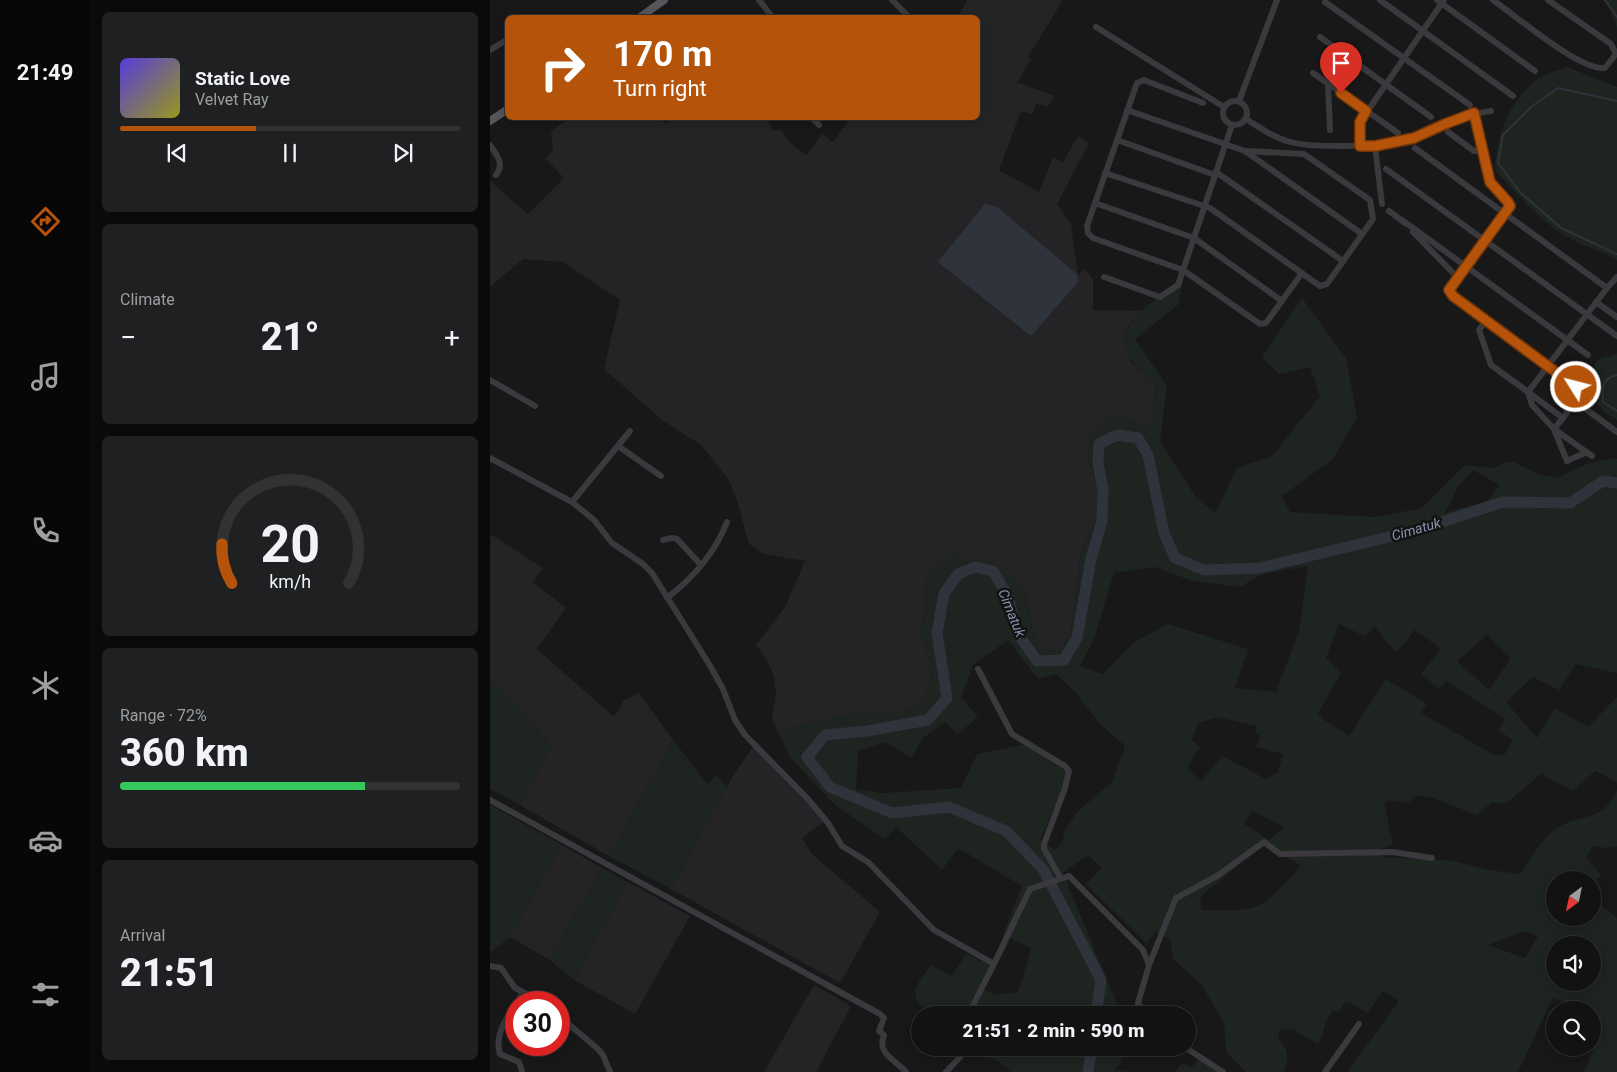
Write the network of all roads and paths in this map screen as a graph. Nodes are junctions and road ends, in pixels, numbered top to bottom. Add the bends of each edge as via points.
1 (664, 0) edge
2 (758, 0) edge
3 (892, 0) edge
4 (1277, 0) edge
5 (1380, 0) edge
6 (1493, 0) edge
7 (1548, 0) edge
8 (1441, 1) edge
9 (1325, 2) dead end
10 (643, 15) edge
11 (770, 15) edge
12 (907, 15) edge
13 (1096, 27) dead end
14 (1423, 31) junction
15 (1320, 37) dead end
16 (505, 41) edge
17 (490, 50) edge
18 (1404, 58) junction
19 (1535, 71) dead end
20 (1313, 74) dead end
21 (1328, 84) junction
22 (1385, 84) junction
23 (1513, 96) dead end
24 (1239, 101) junction
25 (1203, 103) dead end
26 (1470, 105) dead end
27 (1224, 107) junction
28 (1128, 110) junction
29 (505, 111) edge
30 (1366, 111) junction
31 (1491, 111) dead end
32 (1474, 113) junction
33 (1431, 117) dead end
34 (1246, 119) junction
35 (490, 120) edge
36 (814, 120) edge
37 (819, 125) dead end
38 (1232, 125) junction
39 (1330, 130) dead end
40 (1448, 132) dead end
41 (1398, 133) dead end
42 (1117, 140) junction
43 (1225, 144) junction
44 (490, 145) edge
45 (1360, 146) junction
46 (1375, 146) junction
47 (1415, 148) dead end
48 (1482, 149) junction
49 (1245, 151) junction
50 (1386, 169) dead end
51 (1106, 173) junction
52 (496, 174) dead end
53 (1215, 174) junction
54 (1095, 203) junction
55 (1382, 204) dead end
56 (1204, 206) junction
57 (1390, 211) dead end
58 (1506, 214) junction
59 (1402, 220) junction
60 (1362, 234) junction
61 (1194, 238) junction
62 (1485, 241) junction
63 (1343, 261) junction
64 (1466, 266) junction
65 (1183, 270) junction
66 (1302, 273) junction
67 (1104, 277) dead end
68 (1617, 277) edge
69 (1458, 278) junction
70 (1607, 288) junction
71 (1282, 301) junction
72 (1596, 302) junction
73 (1587, 314) junction
74 (1617, 317) edge
75 (1486, 320) junction
76 (1617, 336) edge
77 (1567, 340) junction
78 (1588, 355) dead end
79 (1548, 366) junction
80 (490, 380) edge
81 (1576, 387) dead end
82 (1528, 392) junction
83 (535, 406) dead end
84 (1563, 418) junction
85 (1554, 429) junction
86 (630, 431) dead end
87 (1617, 432) edge
88 (618, 446) junction
89 (490, 458) edge
90 (661, 476) dead end
91 (572, 502) junction
92 (727, 522) dead end
93 (663, 540) dead end
94 (701, 564) junction
95 (667, 598) junction
96 (978, 670) dead end
97 (490, 800) edge
98 (1432, 858) dead end
99 (1058, 878) junction
100 (994, 964) junction
101 (1149, 965) junction
102 (490, 966) edge
103 (520, 991) edge
104 (973, 1006) edge
105 (1140, 1006) edge
106 (505, 1022) edge
107 (1359, 1024) dead end
108 (570, 1025) edge
109 (1196, 1054) edge
110 (961, 1056) edge
111 (522, 1072) edge
112 (610, 1072) edge
113 (906, 1072) edge
114 (946, 1072) edge
115 (1223, 1072) edge
116 (1325, 1072) edge

1 - 10 main road
2 - 11 street
3 - 12 street
4 - 24 street
5 - 14 street
6 - 7 street via 1581,63 1605,68 1616,54 1611,44
8 - 14 street
8 - 19 street
9 - 18 street
13 - 27 street
14 - 18 street
14 - 23 street
15 - 22 street
16 - 17 street
18 - 22 street
18 - 26 street
20 - 21 street
21 - 30 street
21 - 39 street
22 - 30 street
22 - 33 street
24 - 27 street via 1231,101
24 - 34 street via 1246,106
25 - 28 street via 1144,80 1137,83
27 - 38 street via 1225,120
28 - 42 street
28 - 43 street
29 - 35 main road
30 - 41 street
30 - 45 street via 1360,122
31 - 32 street
32 - 46 street via 1414,138
32 - 48 street
34 - 38 street via 1240,125
34 - 45 street via 1288,142
36 - 37 street
38 - 43 street
40 - 48 street via 1474,151
42 - 51 street
42 - 53 street
43 - 49 street
43 - 53 street
44 - 52 street via 502,163
45 - 46 street
46 - 55 street
47 - 58 street
48 - 58 street via 1490,182 1510,206
49 - 60 street
49 - 60 street via 1308,156 1370,200 1373,219
50 - 62 street
51 - 54 street
51 - 56 street
53 - 56 street
53 - 63 street
54 - 61 street
54 - 65 street via 1087,226 1093,238
56 - 61 street
56 - 66 street
57 - 59 street
58 - 62 street
58 - 70 street
59 - 64 street
59 - 69 street
60 - 63 street
61 - 65 street
61 - 71 street
62 - 64 street
62 - 73 street
63 - 66 street via 1323,286
64 - 69 street
64 - 77 street
65 - 67 street via 1178,285 1160,297
65 - 71 street via 1260,324 1266,323
66 - 71 street
68 - 70 street
69 - 75 street via 1449,290
70 - 72 street
72 - 73 street
72 - 74 street
73 - 76 street
73 - 77 street
75 - 79 street
75 - 82 street via 1479,330 1491,365
77 - 78 street
77 - 79 street
79 - 81 street
79 - 82 street
80 - 83 street
82 - 84 street
82 - 85 street via 1532,405
84 - 85 street
84 - 87 street via 1573,404 1579,404
85 - 85 street via 1567,461 1589,454
86 - 88 street
88 - 90 street
88 - 91 street
89 - 91 street
91 - 95 street via 594,520 612,543 652,573
92 - 94 street via 717,543
93 - 94 street via 677,539
94 - 95 street
95 - 100 street via 709,664 740,728 808,799 828,823 838,842 868,862 934,930
96 - 99 street via 1009,730 1069,771 1044,844
97 - 113 street via 880,1014 884,1018 879,1031 884,1035 884,1051
98 - 101 street via 1392,852 1280,854 1264,842 1217,876 1176,898
99 - 100 street via 1030,889
99 - 101 street via 1071,878 1143,950
100 - 104 street
101 - 105 street via 1138,1003
102 - 103 street via 501,968
106 - 111 street via 497,1045 500,1054 519,1062
107 - 116 street
108 - 112 street via 598,1049
109 - 115 street
110 - 114 street

